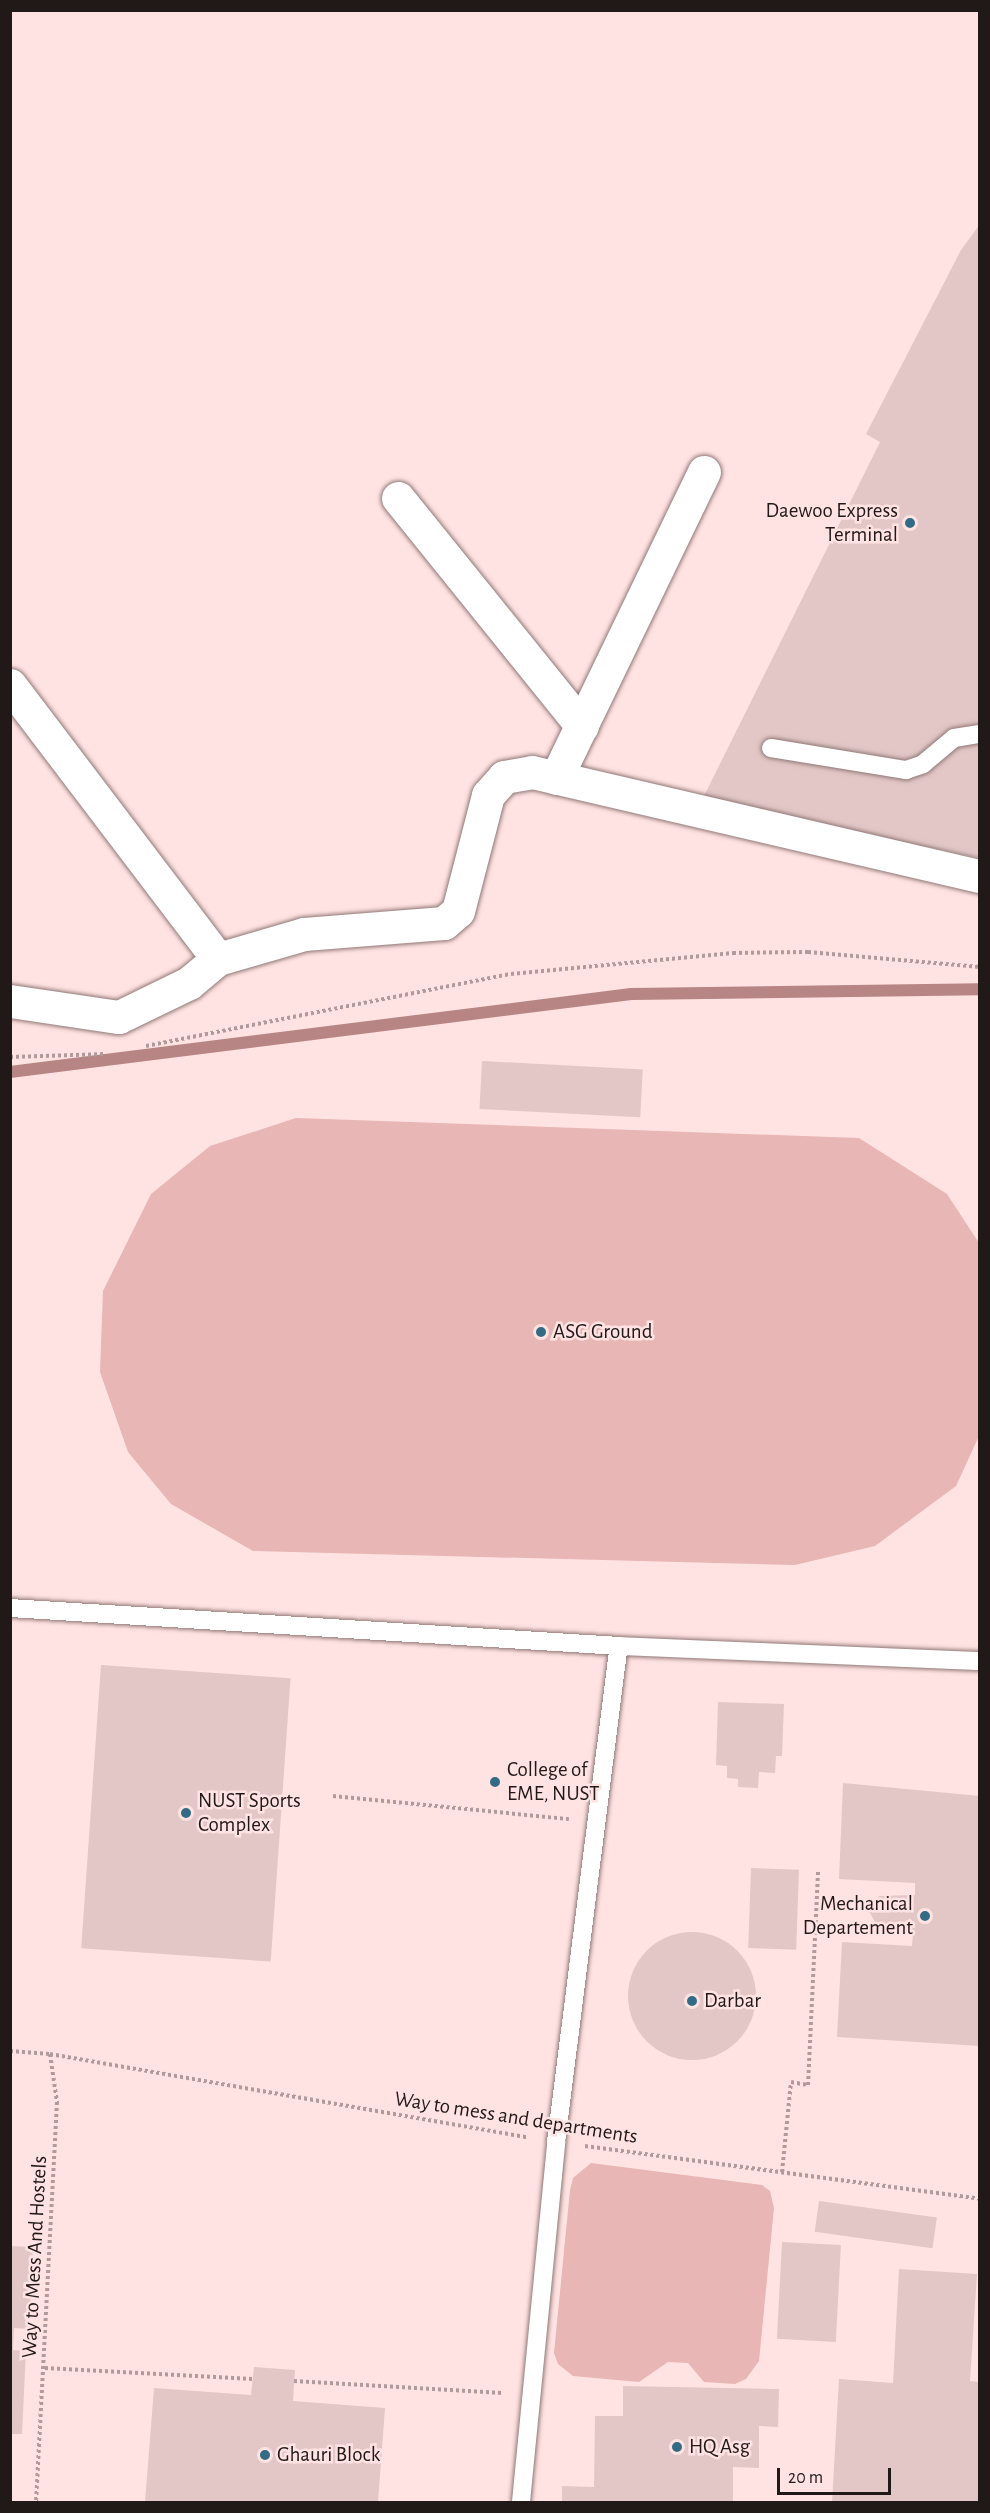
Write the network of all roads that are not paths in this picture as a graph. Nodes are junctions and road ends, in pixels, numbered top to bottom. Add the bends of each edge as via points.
1 (704, 472) dead end
2 (398, 498) dead end
3 (10, 685) edge
4 (582, 726) junction
5 (980, 734) edge
6 (771, 748) dead end
7 (556, 778) junction
8 (980, 876) edge
9 (218, 960) junction
10 (10, 1001) edge
11 (10, 1608) edge
12 (619, 1646) junction
13 (980, 1661) edge
14 (521, 2502) edge

1 - 4 street
2 - 4 street
3 - 9 street
4 - 7 street
5 - 6 lane via 954,738 923,764 906,770
7 - 8 street
7 - 9 street via 532,772 504,777 488,795 458,911 444,923 304,934
9 - 10 street via 189,983 119,1017
11 - 12 lane
12 - 13 lane
12 - 14 lane via 556,2142

